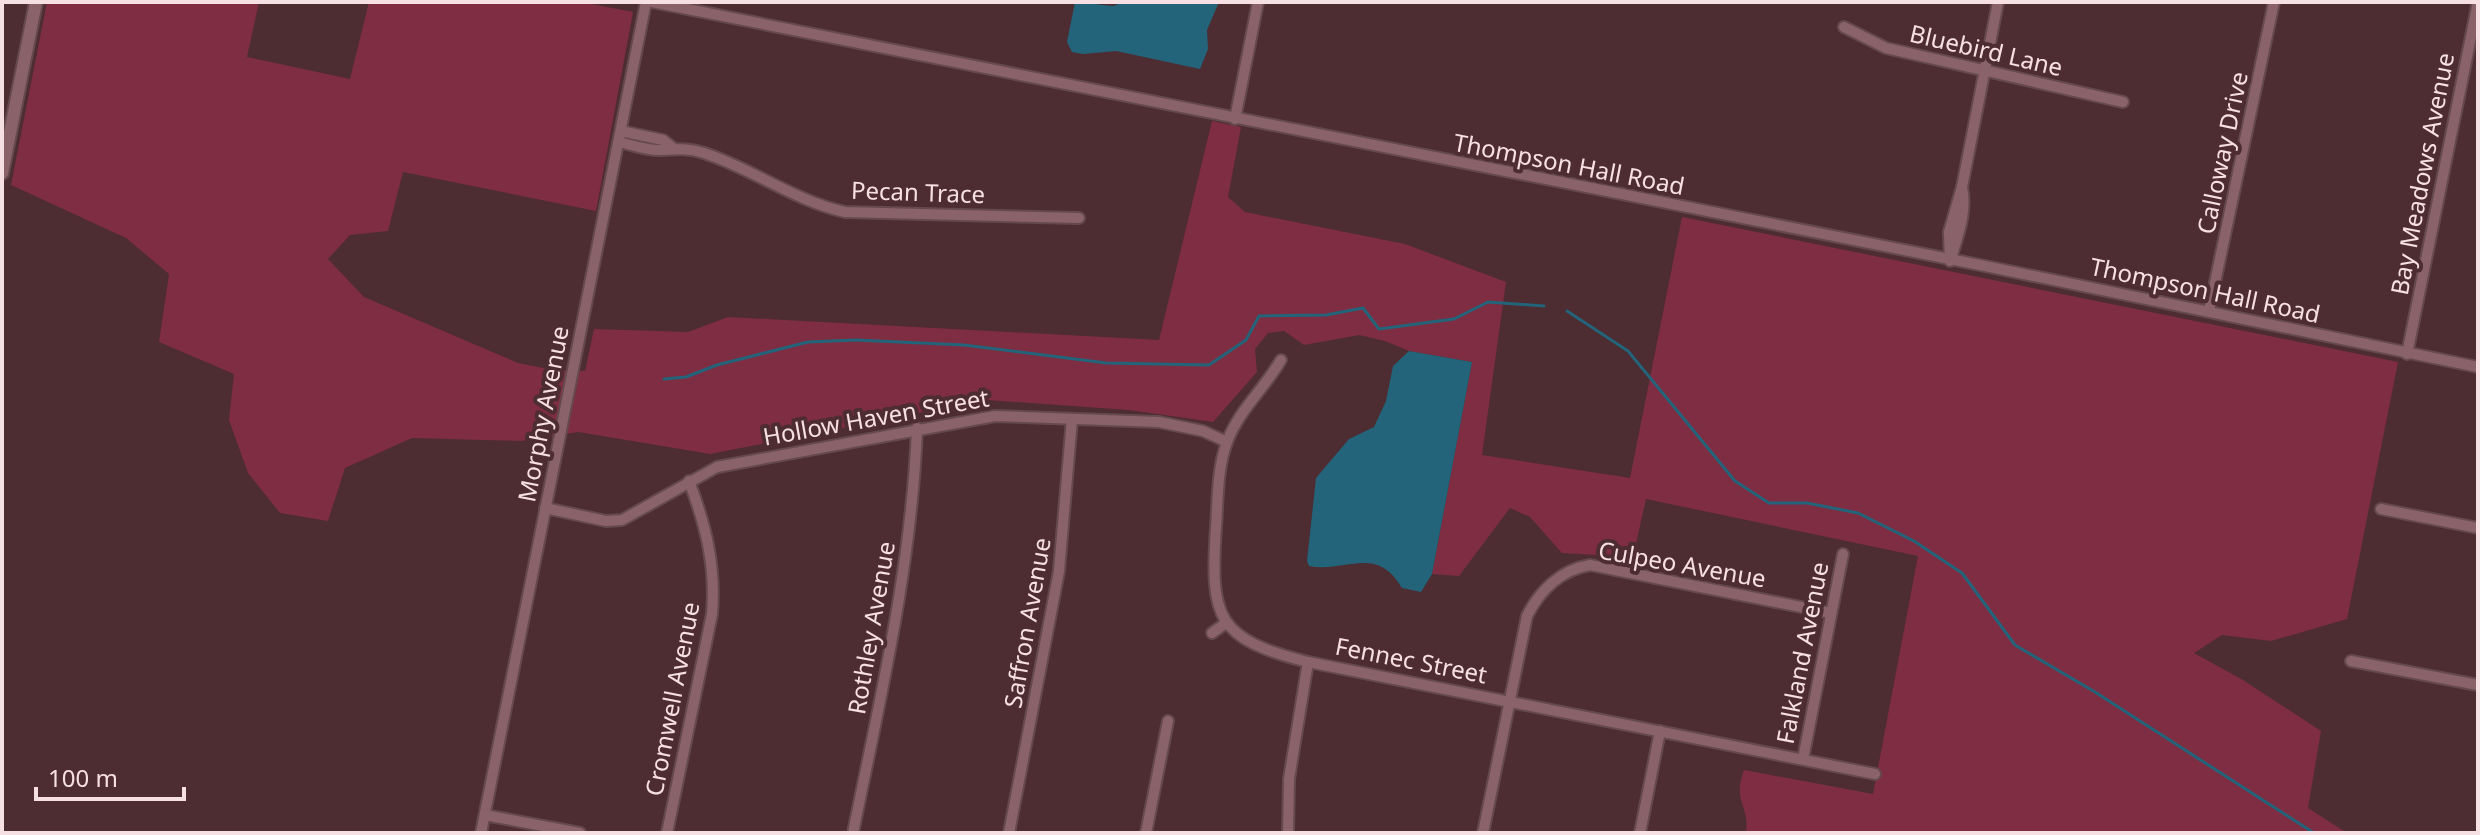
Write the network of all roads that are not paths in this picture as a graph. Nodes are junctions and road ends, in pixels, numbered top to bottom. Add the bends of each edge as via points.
1 (36, 2) edge
2 (649, 2) edge
3 (1258, 2) edge
4 (1998, 2) edge
5 (2274, 2) edge
6 (2478, 2) edge
7 (1844, 27) dead end
8 (1983, 72) junction
9 (2123, 102) dead end
10 (1235, 119) junction
11 (620, 137) junction
12 (2, 173) edge
13 (1079, 218) dead end
14 (1950, 261) junction
15 (2209, 311) junction
16 (2407, 354) junction
17 (1281, 360) dead end
18 (2478, 367) edge
19 (1072, 419) junction
20 (917, 428) junction
21 (1227, 442) junction
22 (689, 481) junction
23 (545, 508) junction
24 (2381, 509) dead end
25 (2478, 528) edge
26 (1843, 554) dead end
27 (1831, 613) junction
28 (1226, 623) junction
29 (1212, 633) dead end
30 (2351, 661) dead end
31 (1308, 662) junction
32 (2478, 685) edge
33 (1510, 700) junction
34 (1168, 721) dead end
35 (1660, 731) junction
36 (1803, 759) junction
37 (1875, 774) dead end
38 (485, 815) junction
39 (481, 833) edge
40 (580, 833) edge
41 (667, 833) edge
42 (853, 833) edge
43 (1009, 833) edge
44 (1146, 833) edge
45 (1288, 833) edge
46 (1483, 833) edge
47 (1640, 833) edge

1 - 12 street
2 - 10 street, Thompson Hall Road
2 - 11 street, Morphy Avenue
3 - 10 street
4 - 8 street
5 - 15 street, Calloway Drive
6 - 16 street, Bay Meadows Avenue
7 - 8 street, Bluebird Lane via 1886,48
8 - 9 street, Bluebird Lane
8 - 14 street via 1962,187 1960,233
10 - 14 street, Thompson Hall Road
11 - 13 street, Pecan Trace via 733,163 815,205 845,212
11 - 23 street, Morphy Avenue
14 - 15 street, Thompson Hall Road
15 - 16 street, Thompson Hall Road
16 - 18 street, Thompson Hall Road
17 - 21 street via 1243,409
19 - 20 street, Hollow Haven Street via 995,416
19 - 21 street, Hollow Haven Street via 1181,425
19 - 43 street, Saffron Avenue via 1059,571
20 - 22 street, Hollow Haven Street via 717,467
20 - 42 street, Rothley Avenue via 898,603
21 - 28 street via 1214,565 1214,589
22 - 23 street, Hollow Haven Street via 622,520
22 - 41 street, Cromwell Avenue via 708,536 715,581
23 - 38 street, Morphy Avenue
24 - 25 street
26 - 27 street, Falkland Avenue
27 - 33 street, Culpeo Avenue via 1590,565 1576,568 1553,582 1532,607
27 - 36 street, Falkland Avenue
28 - 29 street
28 - 31 street, Fennec Street via 1256,647
30 - 32 street
31 - 33 street, Fennec Street
31 - 45 street via 1289,779
33 - 35 street, Fennec Street
33 - 46 street, Culpeo Avenue
34 - 44 street
35 - 36 street, Fennec Street
35 - 47 street
36 - 37 street, Fennec Street
38 - 39 street, Morphy Avenue
38 - 40 street

